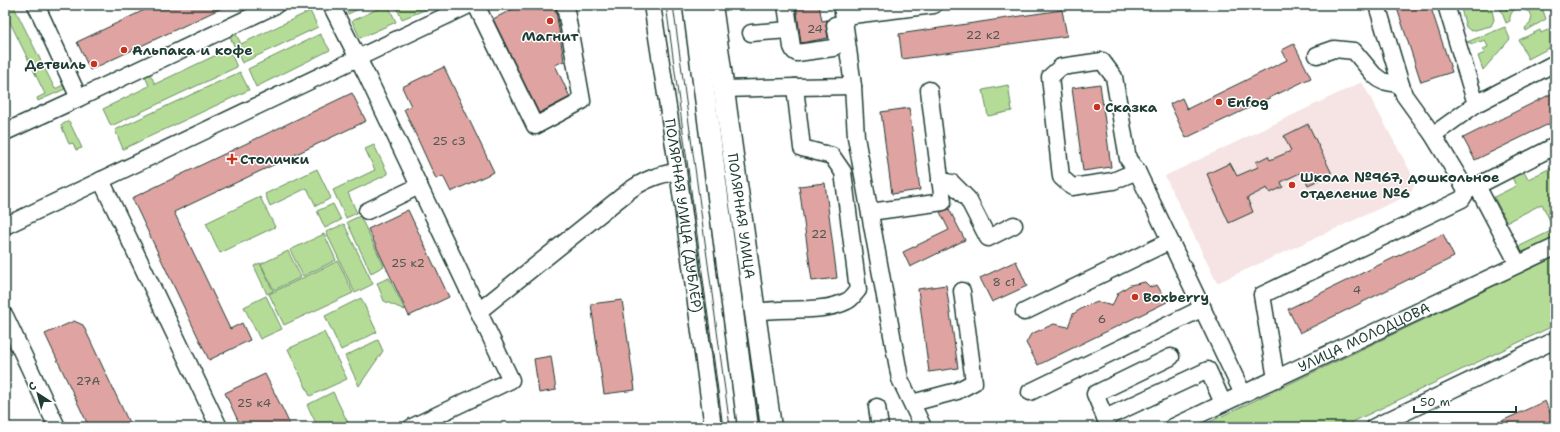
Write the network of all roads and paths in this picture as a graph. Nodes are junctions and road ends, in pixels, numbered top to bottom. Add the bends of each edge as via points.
1 (36, 5) edge
2 (276, 5) edge
3 (331, 5) edge
4 (469, 5) edge
5 (476, 5) edge
6 (564, 5) edge
7 (652, 5) edge
8 (693, 5) edge
9 (712, 5) edge
10 (786, 5) edge
11 (832, 5) edge
12 (934, 5) edge
13 (1377, 5) edge
14 (1446, 5) edge
15 (843, 11) edge
16 (789, 30) junction
17 (751, 34) dead end
18 (1317, 55) dead end
19 (358, 58) junction
20 (1555, 62) edge
21 (1401, 85) junction
22 (853, 86) junction
23 (795, 87) junction
24 (724, 89) junction
25 (929, 90) dead end
26 (79, 98) junction
27 (1476, 104) junction
28 (5, 132) edge
29 (1433, 135) junction
30 (1555, 146) edge
31 (678, 171) junction
32 (1138, 171) junction
33 (101, 180) junction
34 (940, 181) junction
35 (419, 186) junction
36 (1472, 189) junction
37 (367, 211) dead end
38 (870, 212) junction
39 (1014, 225) dead end
40 (5, 226) edge
41 (1170, 241) junction
42 (1555, 247) edge
43 (1518, 264) junction
44 (962, 291) dead end
45 (1203, 308) junction
46 (479, 311) junction
47 (754, 312) junction
48 (1024, 312) dead end
49 (5, 316) edge
50 (1555, 340) edge
51 (1171, 357) dead end
52 (1276, 379) junction
53 (1030, 392) dead end
54 (1243, 394) junction
55 (912, 403) junction
56 (1223, 403) junction
57 (877, 408) dead end
58 (1107, 423) edge
59 (57, 427) edge
60 (219, 427) edge
61 (412, 427) edge
62 (713, 427) edge
63 (748, 427) edge
64 (771, 427) edge
65 (880, 427) edge
66 (923, 427) edge
67 (1173, 427) edge
68 (1374, 427) edge

1 - 26 street
2 - 26 street
3 - 19 street
4 - 19 street
5 - 6 street via 535,126 582,101
7 - 31 street, ПОЛЯРНАЯ УЛИЦА (ДУБЛЁР)
8 - 63 main road, ПОЛЯРНАЯ УЛИЦА
9 - 24 main road, ПОЛЯРНАЯ УЛИЦА
10 - 16 street
11 - 16 street via 837,46 797,53 792,47
12 - 15 street
13 - 21 street
14 - 27 street
15 - 22 street
16 - 17 street
18 - 21 street via 1334,49 1354,50 1382,81
19 - 33 street
19 - 35 street
20 - 27 street
21 - 29 street via 1404,95
22 - 23 street
22 - 38 street via 856,137
23 - 24 street
23 - 47 street via 802,148 832,156 843,172 858,290 849,301 827,308
24 - 47 main road, ПОЛЯРНАЯ УЛИЦА
25 - 34 street
26 - 28 street
27 - 29 street
29 - 36 street
30 - 36 street
31 - 46 street via 645,180 630,190
31 - 62 street, ПОЛЯРНАЯ УЛИЦА (ДУБЛЁР)
32 - 32 street via 1128,158 1114,77 1102,61 1060,67 1050,77 1061,177 1072,187 1113,181
32 - 41 street
33 - 40 street
33 - 60 street
34 - 38 street via 943,202
34 - 39 street via 952,183 968,199 988,238
35 - 37 street
35 - 46 street
36 - 43 street
36 - 52 street via 1458,202 1262,295
38 - 55 street via 900,379
41 - 45 street
41 - 48 street
42 - 43 street, УЛИЦА МОЛОДЦОВА
43 - 52 street, УЛИЦА МОЛОДЦОВА
44 - 55 street via 974,382 958,391
45 - 53 street
45 - 54 street
46 - 61 street via 511,380
47 - 64 main road, ПОЛЯРНАЯ УЛИЦА
49 - 59 street
50 - 68 street
51 - 58 street via 1095,394
52 - 54 street, УЛИЦА МОЛОДЦОВА
54 - 56 street, УЛИЦА МОЛОДЦОВА
55 - 66 street
56 - 58 street via 1208,370
56 - 67 street, УЛИЦА МОЛОДЦОВА
57 - 65 street

